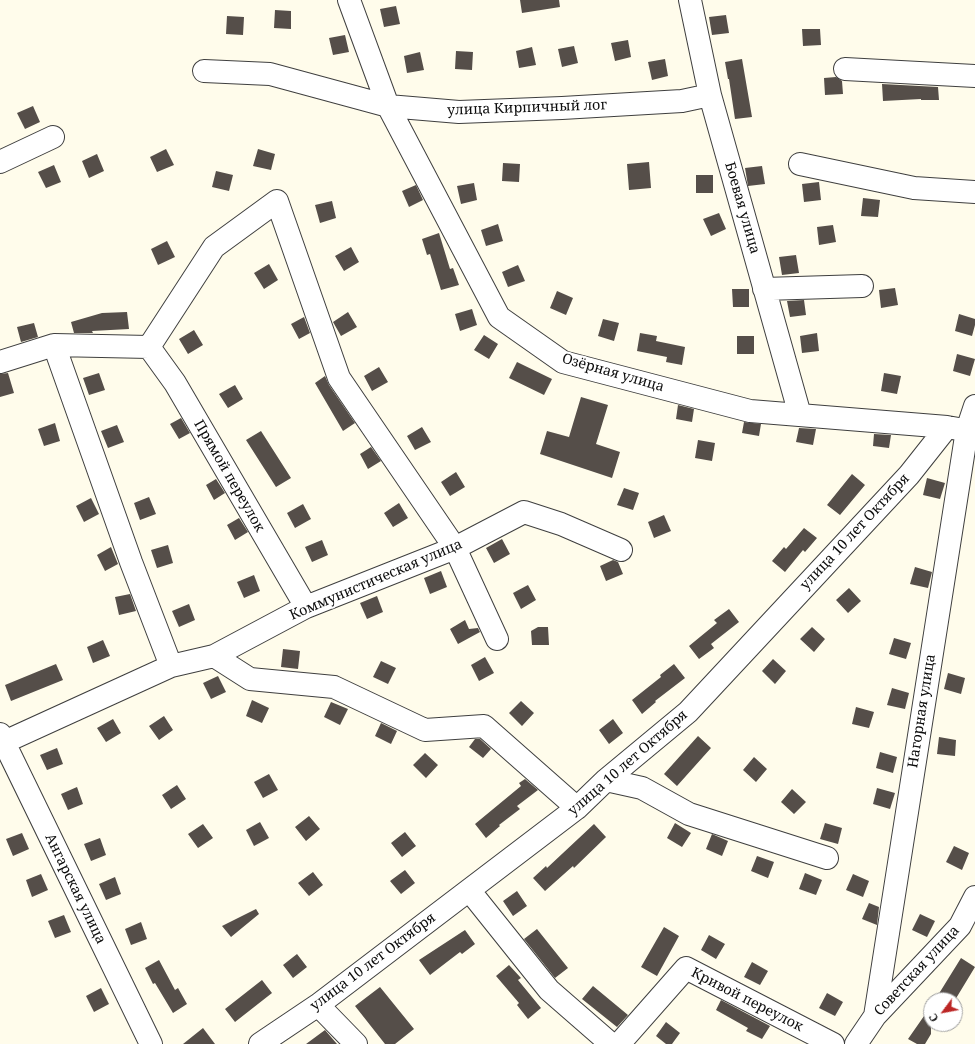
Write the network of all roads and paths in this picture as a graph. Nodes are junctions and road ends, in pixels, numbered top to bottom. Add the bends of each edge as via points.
1 (349, 0) edge
2 (690, 0) edge
3 (845, 69) dead end
4 (204, 71) dead end
5 (975, 76) edge
6 (710, 95) junction
7 (388, 106) junction
8 (53, 137) dead end
9 (0, 162) edge
10 (800, 164) dead end
11 (975, 192) edge
12 (862, 286) dead end
13 (764, 289) junction
14 (54, 345) junction
15 (149, 347) junction
16 (0, 362) edge
17 (975, 406) edge
18 (800, 415) junction
19 (963, 430) edge
20 (455, 548) junction
21 (621, 550) dead end
22 (306, 608) junction
23 (497, 639) dead end
24 (214, 656) junction
25 (171, 666) junction
26 (1, 740) edge
27 (606, 780) junction
28 (577, 808) junction
29 (827, 858) dead end
30 (469, 890) junction
31 (972, 910) edge
32 (318, 1005) junction
33 (874, 1016) junction
34 (151, 1044) edge
35 (260, 1044) edge
36 (356, 1044) edge
37 (611, 1044) edge
38 (619, 1044) edge
39 (833, 1044) edge
40 (856, 1044) edge

1 - 7 street, Озёрная улица
2 - 6 street, Боевая улица
3 - 5 street
4 - 7 street, улица Кирпичный лог via 270,74
6 - 7 street, улица Кирпичный лог via 682,101 554,109 459,112
6 - 13 street, Боевая улица
7 - 18 street, Озёрная улица via 499,317 563,362 750,411
8 - 9 street
10 - 11 street via 914,188
12 - 13 street
13 - 18 street, Боевая улица
14 - 15 street
14 - 16 street
14 - 25 street
15 - 20 street via 214,247 277,200 339,378
15 - 22 street, Прямой переулок via 175,384
17 - 19 street, Нагорная улица
18 - 19 street, Озёрная улица
19 - 27 street, улица 10 лет Октября via 909,475 688,712
19 - 33 street, Нагорная улица
20 - 21 street, Коммунистическая улица via 524,512 561,524
20 - 22 street, Коммунистическая улица
20 - 23 street
22 - 24 street, Коммунистическая улица
24 - 25 street, Коммунистическая улица
24 - 28 street via 250,680 334,687 425,730 484,726
25 - 26 street, Коммунистическая улица
26 - 34 street, Ангарская улица
27 - 28 street, улица 10 лет Октября
27 - 29 street via 642,788 689,814
28 - 30 street, улица 10 лет Октября
30 - 32 street, улица 10 лет Октября
30 - 37 street via 549,990
31 - 33 street, Советская улица via 960,926
32 - 35 street, улица 10 лет Октября
32 - 36 street
33 - 40 street, Советская улица
38 - 39 street, Кривой переулок via 686,968

